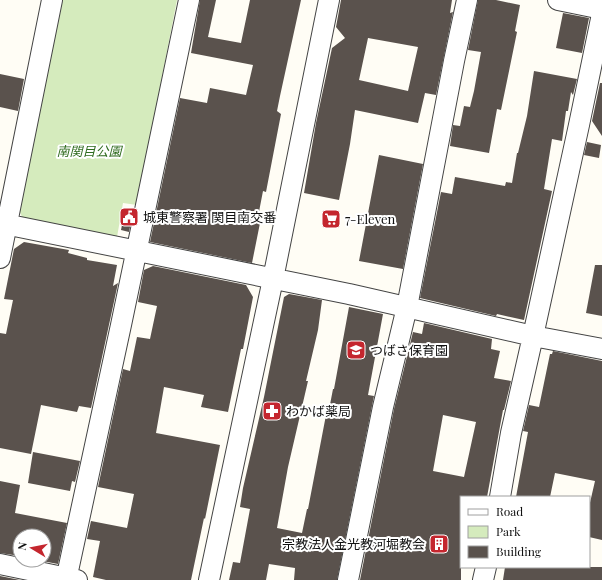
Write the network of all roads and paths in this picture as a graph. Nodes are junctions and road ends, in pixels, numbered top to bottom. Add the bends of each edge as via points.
1 (52, 0) edge
2 (189, 0) edge
3 (329, 0) edge
4 (467, 0) edge
5 (558, 0) edge
6 (602, 9) edge
7 (602, 14) edge
8 (4, 223) edge
9 (136, 251) junction
10 (0, 258) edge
11 (273, 279) junction
12 (407, 307) junction
13 (533, 336) junction
14 (602, 349) edge
15 (500, 496) edge
16 (0, 564) edge
17 (486, 568) edge
18 (70, 580) edge
19 (209, 580) edge
20 (348, 580) edge
21 (483, 580) edge

1 - 8 street
2 - 9 street
3 - 11 street
4 - 12 street
5 - 6 street
7 - 13 street
8 - 9 street
8 - 10 street
9 - 11 street
9 - 18 street
11 - 12 street
11 - 19 street
12 - 13 street
12 - 20 street via 383,407
13 - 14 street
13 - 15 street via 511,433
16 - 18 street
17 - 21 street

